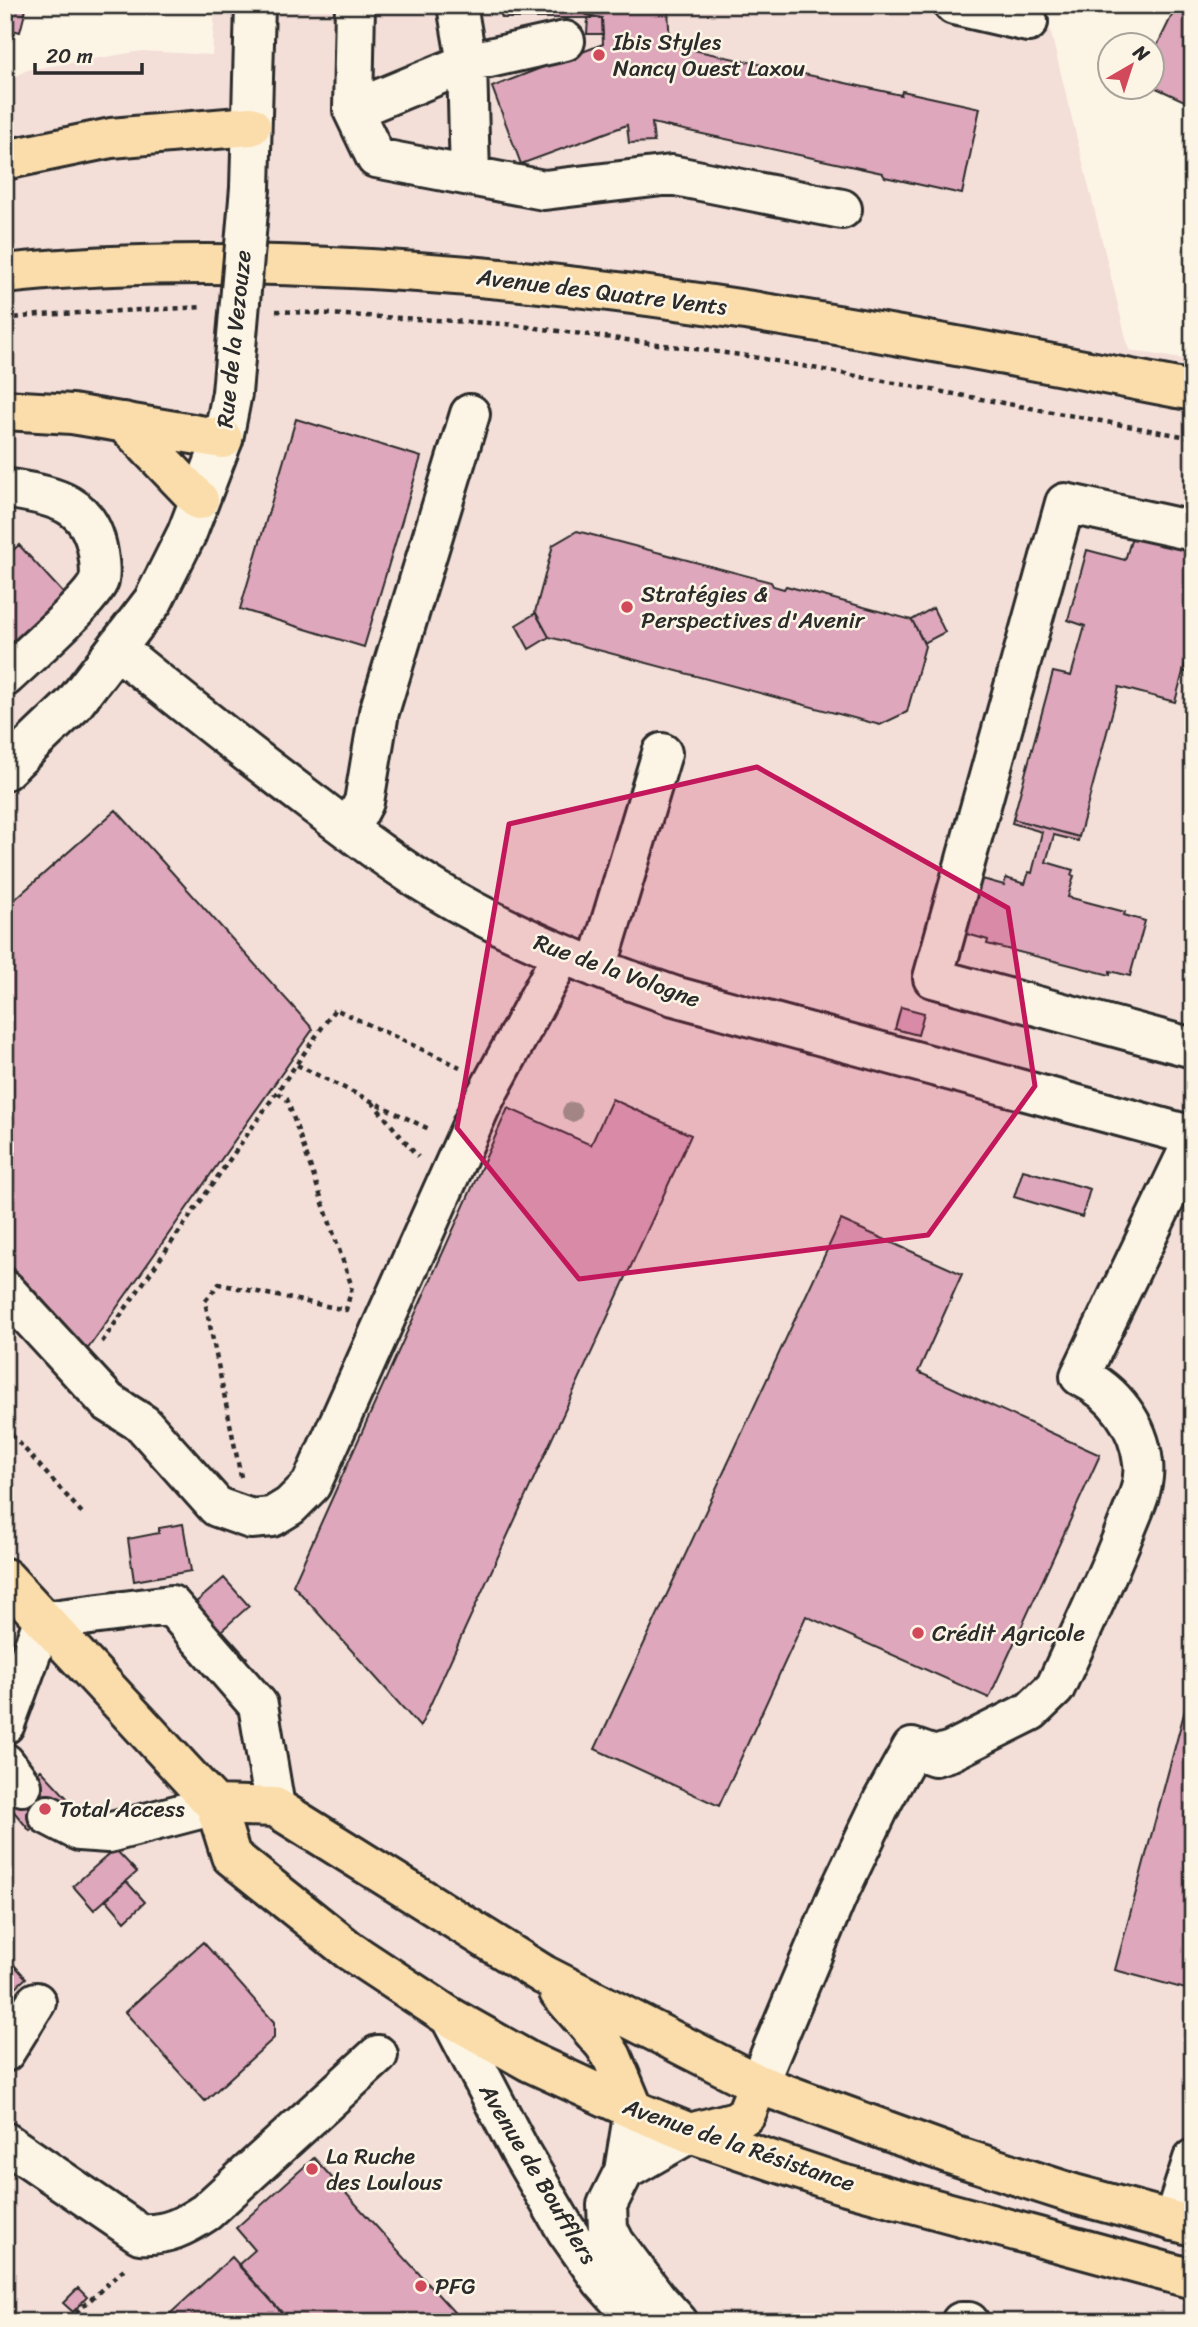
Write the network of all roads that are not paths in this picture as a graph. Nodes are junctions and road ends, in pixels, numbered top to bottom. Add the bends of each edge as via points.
1 (255, 5) edge
2 (355, 5) edge
3 (457, 5) edge
4 (954, 5) edge
5 (1028, 22) dead end
6 (565, 41) dead end
7 (467, 63) junction
8 (353, 110) junction
9 (251, 126) junction
10 (5, 160) edge
11 (470, 176) junction
12 (842, 209) dead end
13 (5, 274) edge
14 (1193, 391) edge
15 (5, 410) edge
16 (470, 414) dead end
17 (124, 422) junction
18 (223, 439) junction
19 (5, 488) edge
20 (199, 499) junction
21 (1193, 531) edge
22 (117, 649) junction
23 (5, 677) edge
24 (663, 753) dead end
25 (5, 771) edge
26 (349, 830) junction
27 (561, 953) junction
28 (597, 968) junction
29 (1193, 1048) edge
30 (1193, 1139) edge
31 (5, 1290) edge
32 (5, 1578) edge
33 (43, 1621) junction
34 (5, 1724) edge
35 (215, 1805) junction
36 (275, 1807) junction
37 (48, 1815) dead end
38 (544, 1975) junction
39 (36, 2002) dead end
40 (450, 2017) junction
41 (5, 2052) edge
42 (378, 2055) dead end
43 (758, 2084) junction
44 (634, 2110) junction
45 (690, 2133) junction
46 (5, 2142) edge
47 (1193, 2159) edge
48 (624, 2171) junction
49 (1183, 2223) edge
50 (1193, 2279) edge
51 (639, 2322) edge
52 (678, 2322) edge
53 (961, 2322) edge
54 (969, 2322) edge

1 - 9 street, Rue de la Vezouze
2 - 8 street
3 - 7 street
4 - 5 street
6 - 7 street
7 - 8 street
7 - 11 street
8 - 11 street via 376,158
9 - 10 main road via 111,138
9 - 18 street, Rue de la Vezouze, bridge via 232,393
11 - 12 street via 544,190 671,176
13 - 14 main road, Avenue des Quatre Vents via 140,265 286,265 411,270 561,284 712,304
15 - 17 main road
16 - 26 street via 379,712 364,802
17 - 18 main road
17 - 20 main road
18 - 20 street, Rue de la Vezouze
19 - 23 street via 54,497 75,508 96,542 99,580 87,598
20 - 22 street, Rue de la Vezouze via 158,592
21 - 29 street via 1065,503 933,978
22 - 25 street, Rue de la Vezouze via 73,705
22 - 26 street, Rue de la Vologne
24 - 28 street
26 - 27 street, Rue de la Vologne via 437,891
27 - 28 street, Rue de la Vologne
27 - 31 street via 493,1082 311,1485 272,1517 251,1518 218,1507 143,1424 108,1402
28 - 30 street, Rue de la Vologne via 674,996
30 - 43 street via 1080,1376 1097,1384 1120,1405 1143,1465 1139,1494 1107,1577 1055,1688 1045,1700 951,1751 935,1756 912,1748 837,1896
32 - 33 main road, Avenue de la Résistance
33 - 34 street
33 - 35 main road, Avenue de la Résistance
33 - 36 street via 171,1605 258,1705
35 - 36 main road
35 - 37 street via 108,1833 79,1831
35 - 40 main road, Avenue de la Résistance via 231,1856 350,1951
36 - 38 main road
38 - 43 main road
38 - 44 main road via 604,2044
39 - 41 street
40 - 44 main road, Avenue de la Résistance via 530,2062
40 - 51 street, Avenue de Boufflers via 566,2230
42 - 46 street via 206,2211 185,2226 155,2235 140,2234
43 - 45 main road via 746,2114
43 - 49 main road via 953,2155
44 - 45 main road, Avenue de la Résistance
44 - 48 street, Avenue de Boufflers
45 - 48 street
45 - 50 main road, Avenue de la Résistance via 839,2183
47 - 49 street
48 - 52 street, Avenue de Boufflers via 607,2206 608,2230
53 - 54 street

